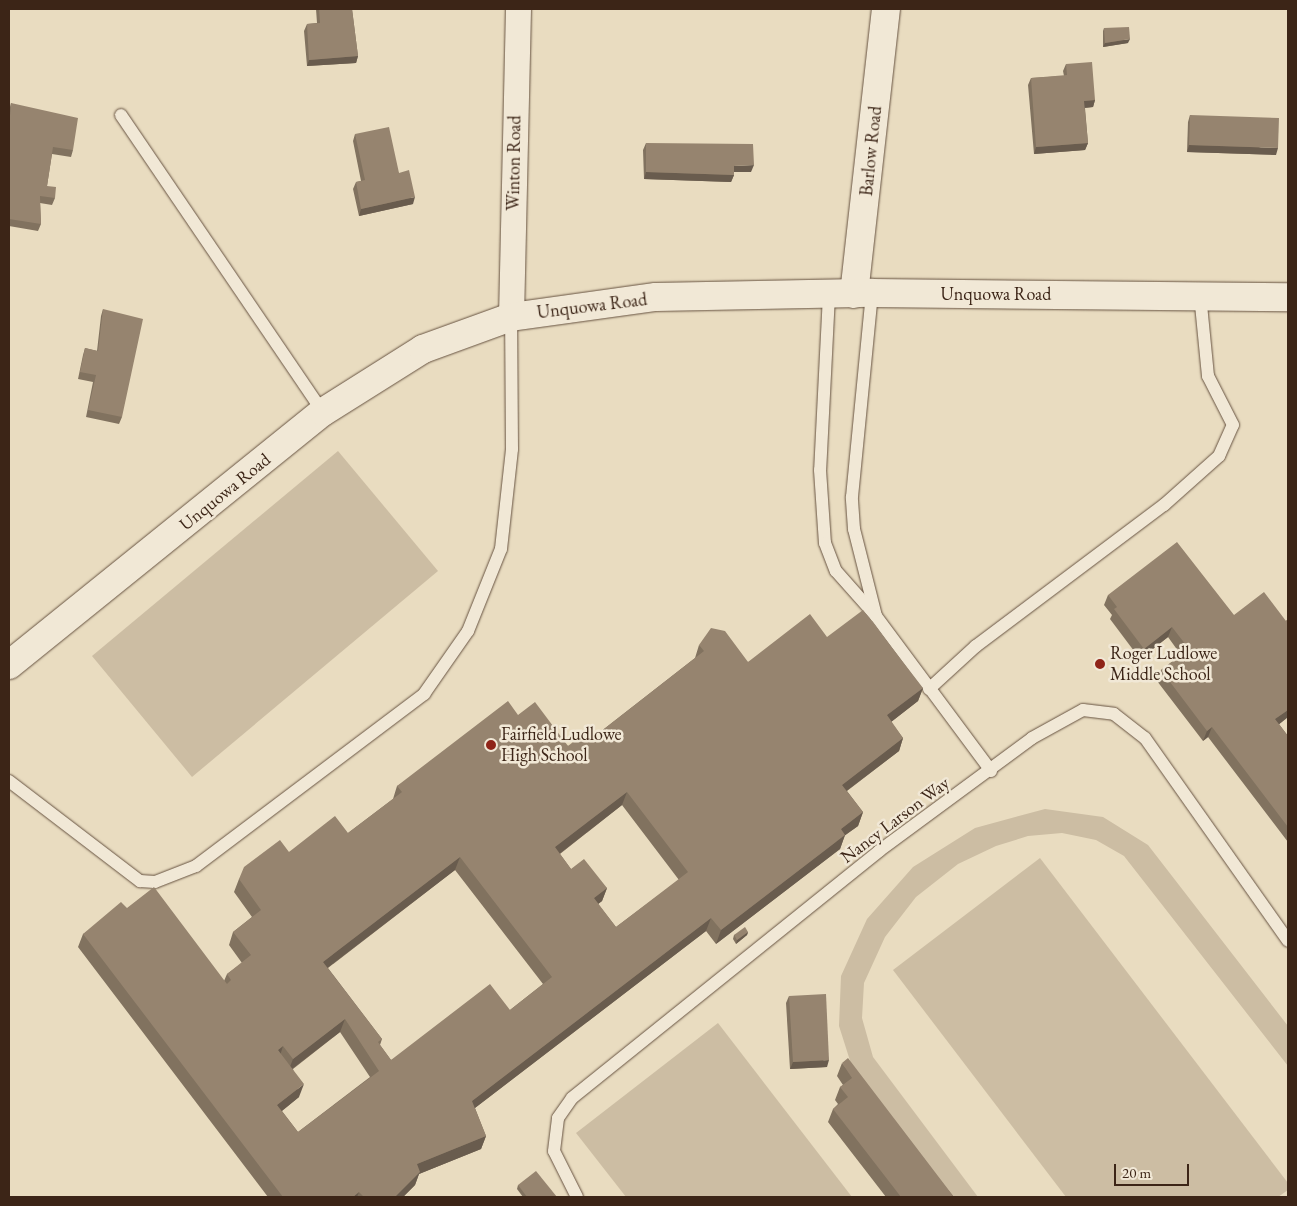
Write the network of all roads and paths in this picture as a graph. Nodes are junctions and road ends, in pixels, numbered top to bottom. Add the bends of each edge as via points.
1 (518, 9) edge
2 (886, 9) edge
3 (121, 115) dead end
4 (852, 294) junction
5 (1200, 294) junction
6 (1288, 297) edge
7 (510, 317) junction
8 (323, 412) junction
9 (876, 616) junction
10 (9, 665) edge
11 (929, 689) junction
12 (991, 771) junction
13 (9, 781) edge
14 (1288, 940) edge
15 (577, 1197) edge

1 - 7 street, Winton Road
2 - 4 street, Barlow Road
3 - 8 lane
4 - 5 street, Unquowa Road
4 - 7 street, Unquowa Road via 656,297
4 - 9 lane via 854,529
4 - 9 lane via 820,470 825,542 836,571
5 - 6 street, Unquowa Road
5 - 11 lane via 1212,386 1233,425 1215,461 976,646
7 - 8 street, Unquowa Road via 423,349
7 - 13 lane via 512,449 502,550 468,631 424,694 196,866 155,882 140,881
8 - 10 street, Unquowa Road
9 - 11 lane
11 - 12 lane
12 - 14 lane, Nancy Larson Way via 1053,724 1083,710 1114,714 1127,721 1145,738
12 - 15 lane, Nancy Larson Way via 879,851 572,1098 558,1118 554,1151

